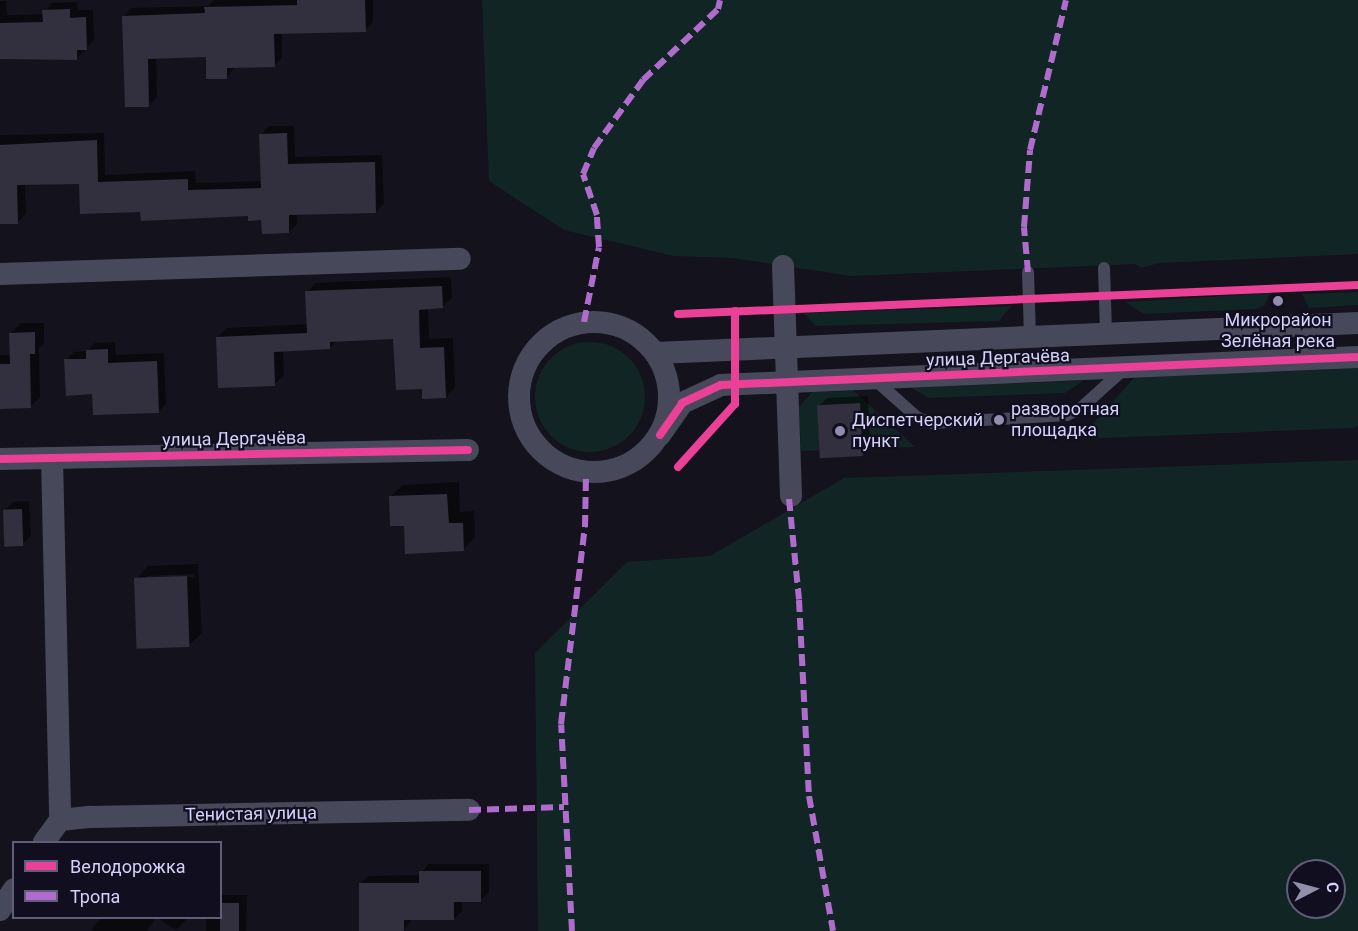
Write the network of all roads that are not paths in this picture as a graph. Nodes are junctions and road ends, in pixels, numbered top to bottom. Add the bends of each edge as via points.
1 (460, 259) dead end
2 (783, 266) dead end
3 (1104, 268) dead end
4 (1028, 272) dead end
5 (0, 274) edge
6 (1358, 322) edge
7 (1106, 333) junction
8 (1030, 335) junction
9 (785, 347) junction
10 (656, 353) junction
11 (1358, 357) edge
12 (1126, 368) junction
13 (873, 378) junction
14 (787, 382) junction
15 (660, 435) junction
16 (468, 450) dead end
17 (52, 458) junction
18 (0, 459) edge
19 (790, 496) dead end
20 (469, 810) dead end
21 (60, 820) junction
22 (45, 841) edge
23 (12, 892) edge
24 (0, 910) edge

1 - 5 street
2 - 9 street
3 - 7 lane
4 - 8 lane
6 - 7 street, улица Дергачёва
7 - 8 street, улица Дергачёва
8 - 9 street, улица Дергачёва
9 - 10 street, улица Дергачёва
9 - 14 street
10 - 15 street via 667,376 670,397
10 - 15 street via 627,328 606,322 563,327 532,354 518,394 524,425 541,451 578,471 608,472 628,465
11 - 12 street, улица Дергачёва
12 - 13 street, улица Дергачёва
12 - 13 lane via 1081,408 1067,415 933,423 918,418
13 - 14 street, улица Дергачёва
14 - 15 street, улица Дергачёва via 721,385 695,395 682,403
14 - 19 street
16 - 17 street, улица Дергачёва
17 - 18 street, улица Дергачёва
17 - 21 street
20 - 21 street, Тенистая улица
21 - 22 street
23 - 24 street

